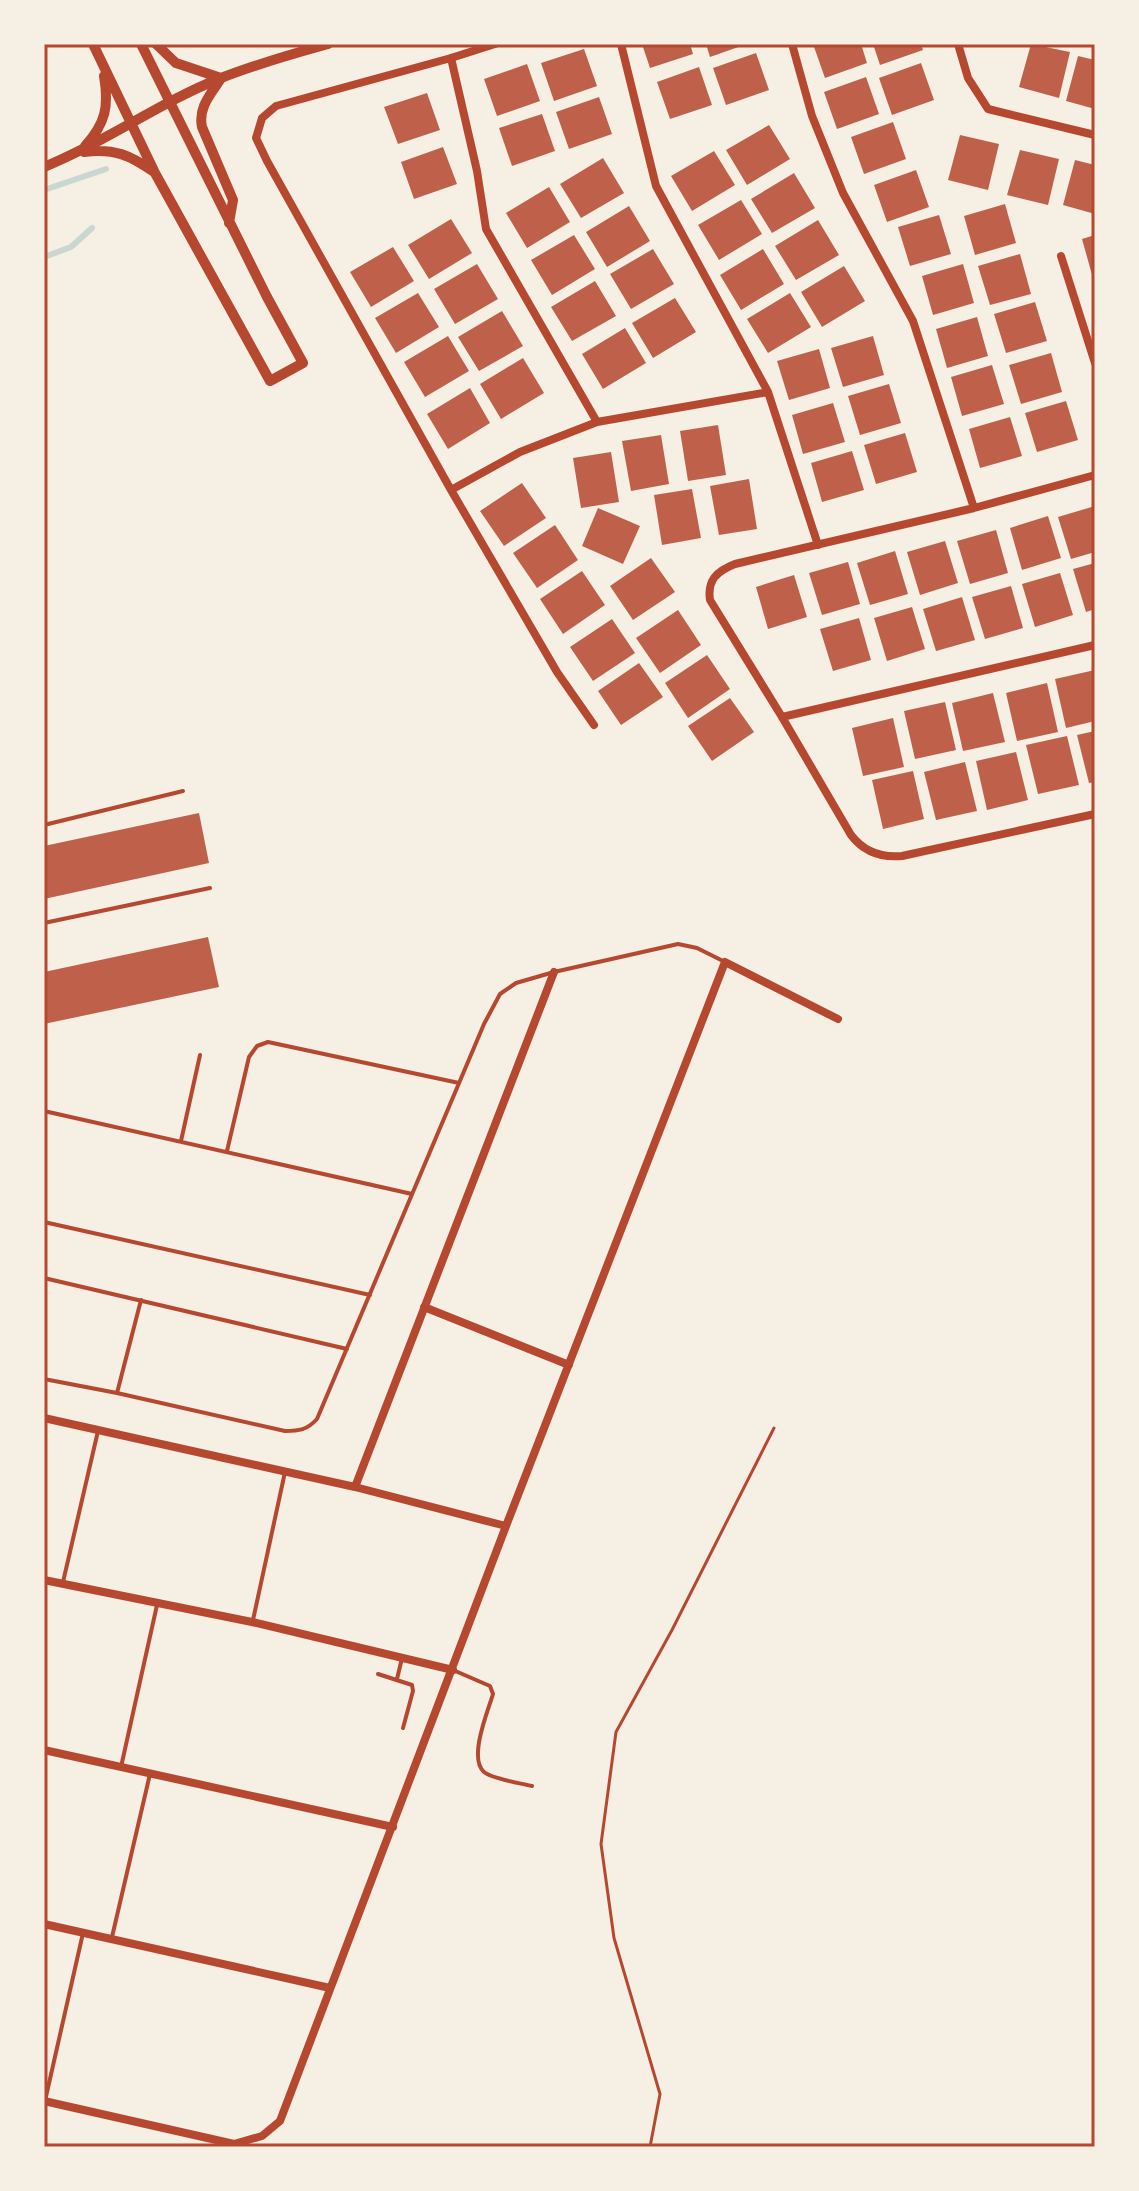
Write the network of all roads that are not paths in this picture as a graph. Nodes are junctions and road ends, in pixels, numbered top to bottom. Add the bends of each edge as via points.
1 (93, 44) edge
2 (141, 44) edge
3 (156, 44) edge
4 (328, 44) edge
5 (495, 44) edge
6 (621, 44) edge
7 (792, 44) edge
8 (958, 44) edge
9 (451, 58) junction
10 (103, 66) junction
11 (221, 78) junction
12 (169, 103) junction
13 (131, 124) junction
14 (1095, 135) edge
15 (78, 153) junction
16 (44, 167) edge
17 (155, 173) junction
18 (229, 223) junction
19 (1061, 256) dead end
20 (1095, 363) edge
21 (768, 392) junction
22 (597, 422) junction
23 (1095, 475) edge
24 (451, 490) junction
25 (974, 508) junction
26 (818, 545) junction
27 (1095, 645) edge
28 (782, 717) junction
29 (594, 725) dead end
30 (183, 791) dead end
31 (1095, 814) edge
32 (44, 825) edge
33 (210, 888) dead end
34 (44, 923) edge
35 (725, 962) junction
36 (554, 972) junction
37 (838, 1019) dead end
38 (200, 1055) dead end
39 (459, 1083) junction
40 (44, 1111) edge
41 (181, 1141) junction
42 (227, 1151) junction
43 (412, 1194) junction
44 (44, 1222) edge
45 (44, 1278) edge
46 (370, 1295) junction
47 (141, 1300) junction
48 (424, 1307) junction
49 (347, 1349) junction
50 (569, 1365) junction
51 (44, 1379) edge
52 (117, 1393) junction
53 (44, 1418) edge
54 (98, 1431) junction
55 (286, 1471) junction
56 (355, 1487) junction
57 (506, 1526) junction
58 (44, 1580) edge
59 (62, 1584) junction
60 (157, 1603) junction
61 (252, 1622) junction
62 (402, 1658) junction
63 (453, 1670) junction
64 (378, 1674) dead end
65 (397, 1679) junction
66 (403, 1728) dead end
67 (44, 1750) edge
68 (121, 1767) junction
69 (150, 1773) junction
70 (532, 1786) dead end
71 (393, 1827) junction
72 (44, 1924) edge
73 (83, 1933) junction
74 (111, 1940) junction
75 (330, 1988) junction
76 (44, 2101) edge

1 - 10 street
2 - 12 street
3 - 11 street via 176,63
4 - 11 street
5 - 9 street
6 - 21 street via 656,186
7 - 25 street via 812,116 843,193 913,321
8 - 14 street via 968,78 988,109
9 - 22 street via 486,229
9 - 24 street via 276,106 262,118 256,138
10 - 13 street
10 - 15 street via 106,112
11 - 12 street
11 - 18 street via 200,118 233,200
12 - 13 street
12 - 18 street
13 - 15 street
13 - 17 street
15 - 16 street
15 - 17 street via 111,151 134,158
17 - 18 street via 270,381 303,363
19 - 20 street
21 - 22 street
21 - 26 street
22 - 24 street via 520,452
23 - 25 street
24 - 29 street via 557,672
25 - 26 street
26 - 28 street via 735,564 720,570 709,585 710,600
27 - 28 street
28 - 31 street via 859,845 880,855 902,856
30 - 32 lane
33 - 34 lane
35 - 36 lane via 678,944
35 - 37 street
35 - 50 street
36 - 39 lane via 516,983 500,994
36 - 48 street
38 - 41 lane
39 - 42 lane via 268,1042 249,1057
39 - 43 lane
40 - 41 lane
41 - 42 lane
42 - 43 lane
43 - 46 lane
44 - 46 lane
45 - 47 lane
46 - 49 lane
47 - 49 lane
47 - 52 lane
48 - 50 street
48 - 56 street
49 - 52 lane via 317,1419 300,1431
50 - 57 street
51 - 52 lane
53 - 54 street
54 - 55 street
54 - 59 lane
55 - 56 street
55 - 61 lane
56 - 57 street
57 - 63 street
58 - 59 street
59 - 60 street
60 - 61 street
60 - 68 lane
61 - 62 street
62 - 63 street
62 - 65 lane
63 - 70 lane via 490,1686 493,1694 477,1750 479,1766 485,1774
63 - 71 street
64 - 65 lane
65 - 66 lane via 412,1685 413,1691
67 - 68 street
68 - 69 street
69 - 71 street
69 - 74 lane
71 - 75 street
72 - 73 street
73 - 74 street
73 - 76 lane
74 - 75 street
75 - 76 street via 280,2121 262,2136 234,2144

